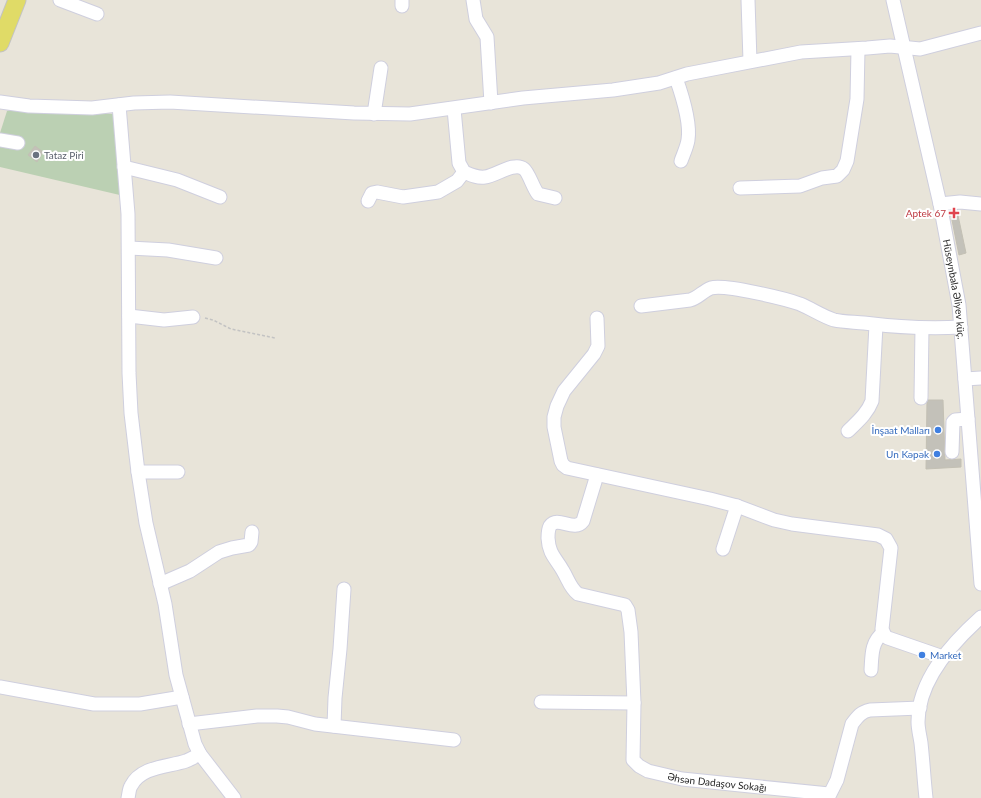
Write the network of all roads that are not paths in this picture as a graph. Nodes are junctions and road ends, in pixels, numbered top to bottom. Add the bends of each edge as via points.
1 (16, 0) edge
2 (60, 0) edge
3 (473, 0) edge
4 (748, 0) edge
5 (893, 0) edge
6 (97, 14) dead end
7 (981, 33) edge
8 (0, 42) edge
9 (904, 46) junction
10 (858, 49) junction
11 (750, 61) junction
12 (381, 68) dead end
13 (676, 78) junction
14 (0, 102) edge
15 (491, 103) junction
16 (119, 105) junction
17 (454, 109) junction
18 (374, 114) junction
19 (0, 140) edge
20 (18, 143) dead end
21 (681, 161) dead end
22 (124, 167) junction
23 (464, 172) junction
24 (740, 188) dead end
25 (220, 197) dead end
26 (555, 198) dead end
27 (368, 201) dead end
28 (940, 204) junction
29 (981, 204) edge
30 (129, 248) junction
31 (216, 258) dead end
32 (641, 306) dead end
33 (129, 316) junction
34 (193, 317) road end
35 (597, 318) dead end
36 (876, 325) junction
37 (961, 327) junction
38 (922, 328) junction
39 (981, 378) edge
40 (965, 379) junction
41 (921, 398) dead end
42 (968, 419) junction
43 (848, 431) dead end
44 (952, 452) dead end
45 (138, 472) junction
46 (178, 472) dead end
47 (977, 474) edge
48 (597, 475) junction
49 (737, 506) junction
50 (979, 522) edge
51 (252, 532) dead end
52 (979, 542) edge
53 (723, 549) dead end
54 (160, 584) junction
55 (981, 584) edge
56 (344, 589) dead end
57 (981, 617) edge
58 (884, 633) junction
59 (943, 657) junction
60 (871, 670) dead end
61 (0, 687) edge
62 (182, 697) junction
63 (541, 702) dead end
64 (634, 703) junction
65 (920, 708) junction
66 (189, 724) junction
67 (334, 726) junction
68 (454, 740) dead end
69 (200, 754) junction
70 (828, 796) edge
71 (128, 798) edge
72 (234, 798) edge
73 (926, 798) edge

1 - 8 main road
2 - 6 street
3 - 15 street via 476,19 487,37
4 - 11 street
5 - 9 street, Hüseynbala Əliyev küç.
7 - 9 street via 926,47
9 - 10 street
9 - 28 street, Hüseynbala Əliyev küç.
10 - 11 street via 801,52
10 - 24 street via 857,99 847,161 843,170 837,176 800,186
11 - 13 street
12 - 18 street
13 - 15 street via 613,90
13 - 21 street via 689,130
14 - 16 street via 51,108
15 - 17 street
16 - 18 street via 170,102
16 - 22 street
17 - 18 street via 410,114
17 - 23 street via 459,163
19 - 20 street
22 - 25 street via 177,180
22 - 30 street
23 - 26 street via 479,178 520,167 525,170 538,194
23 - 27 street via 457,181 438,192 403,197 377,192 372,193
28 - 29 street
28 - 37 street, Hüseynbala Əliyev küç.
30 - 31 street via 168,250
30 - 33 street
32 - 36 street via 690,300 718,287 801,304 835,320
33 - 34 street via 164,320
33 - 45 street via 131,406
35 - 48 street via 598,346 564,390 556,406 554,427 563,465
36 - 38 street
36 - 43 street via 872,401 869,408
37 - 38 street
37 - 40 street, Hüseynbala Əliyev küç.
38 - 41 street
39 - 40 street
40 - 42 street, Hüseynbala Əliyev küç.
42 - 44 street via 953,422
42 - 47 street, Hüseynbala Əliyev küç.
45 - 46 street
45 - 54 street
47 - 50 street, Hüseynbala Əliyev küç.
48 - 49 street
48 - 64 street via 583,521 575,526 557,522 552,524 548,535 549,548 573,590 578,594 625,605 628,610
49 - 53 street
49 - 58 street via 792,524 878,535 886,539 890,548 882,629
50 - 52 street, Hüseynbala Əliyev küç.
51 - 54 street via 249,545 219,552 190,571
52 - 55 street, Hüseynbala Əliyev küç.
54 - 62 street
56 - 67 street
57 - 59 street
58 - 59 street via 888,638
58 - 60 street via 874,645
59 - 65 street via 925,688
61 - 62 street via 94,704 140,704
62 - 66 street
63 - 64 street
64 - 70 street, Əhsən Dadaşov Sokağı via 633,760 648,771 682,778
65 - 70 street via 862,712 852,724 837,780
65 - 73 street via 918,722
66 - 67 street via 277,716
66 - 69 street
67 - 68 street
69 - 71 street via 186,761 147,771 131,786
69 - 72 street

